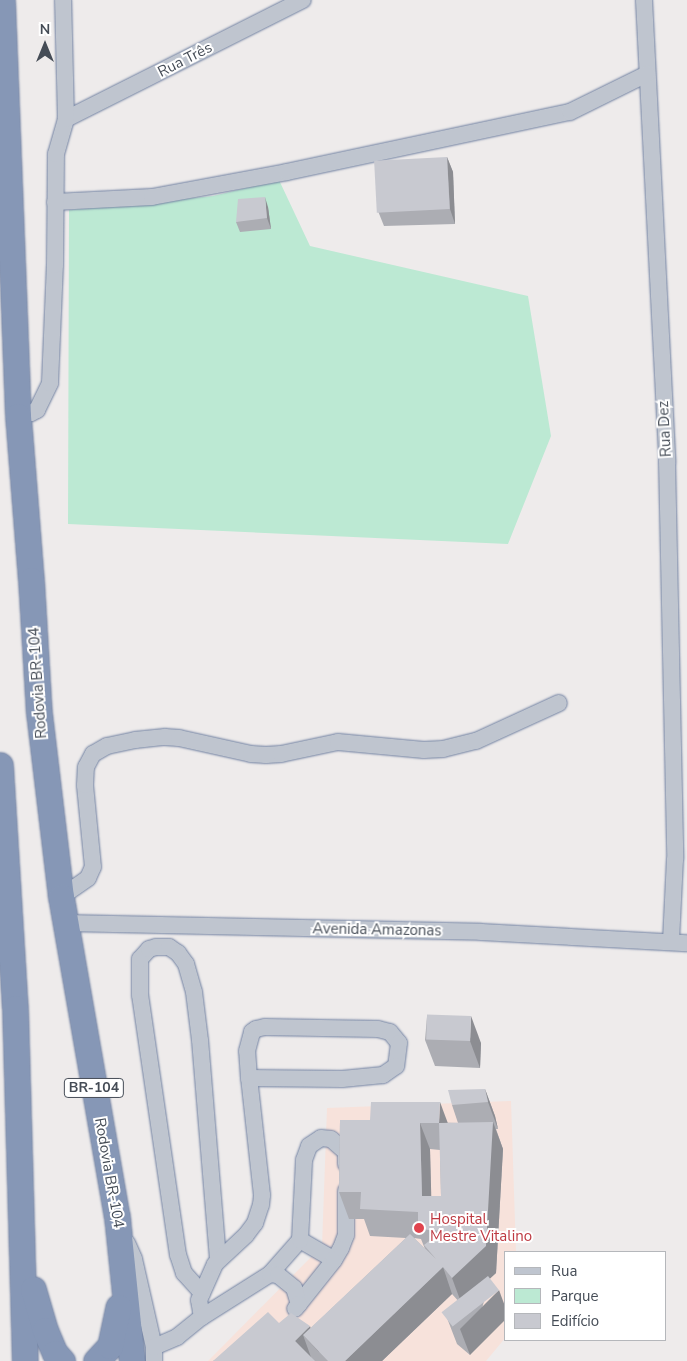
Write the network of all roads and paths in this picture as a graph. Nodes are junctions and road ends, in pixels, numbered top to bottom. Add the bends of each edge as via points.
1 (2, 0) edge
2 (63, 0) edge
3 (303, 0) edge
4 (644, 0) edge
5 (647, 74) junction
6 (66, 119) junction
7 (55, 202) junction
8 (18, 416) junction
9 (558, 703) dead end
10 (0, 765) edge
11 (61, 897) junction
12 (66, 923) junction
13 (679, 943) edge
14 (0, 952) edge
15 (15, 1008) junction
16 (249, 1078) junction
17 (117, 1217) junction
18 (300, 1240) junction
19 (23, 1253) junction
20 (122, 1253) junction
21 (218, 1260) junction
22 (334, 1260) junction
23 (270, 1274) junction
24 (202, 1293) junction
25 (299, 1304) junction
26 (202, 1318) junction
27 (284, 1324) edge
28 (154, 1354) edge
29 (25, 1361) edge
30 (62, 1361) edge
31 (96, 1361) edge
32 (132, 1361) edge

1 - 8 highway, Rodovia BR-104 / BR-104
2 - 6 street
3 - 6 street, Rua Três
4 - 5 street, Rua Dez
5 - 7 street via 570,112 152,197
5 - 13 street, Rua Dez via 667,462
6 - 7 street via 56,154
7 - 8 street via 50,383 37,410
8 - 11 highway, Rodovia BR-104 / BR-104 via 39,713
9 - 11 street via 476,741 443,749 338,742 266,755 165,737 107,746 93,754 86,766 93,867 88,878
10 - 15 highway
11 - 12 highway, Rodovia BR-104 / BR-104
12 - 13 street, Avenida Amazonas via 481,932
12 - 17 highway, Rodovia BR-104 / BR-104
14 - 15 street
15 - 19 highway
16 - 16 street via 247,1043 252,1032 259,1027 378,1029 390,1032 398,1043 396,1066 383,1075 342,1079
16 - 21 street via 261,1205 255,1223 246,1235
17 - 20 highway, Rodovia BR-104 / BR-104
17 - 28 street via 134,1259
18 - 22 street
18 - 22 street via 306,1151 321,1138 331,1139 346,1152 346,1235
18 - 23 street
19 - 29 highway
19 - 30 highway via 45,1330
20 - 31 highway via 119,1306 113,1338 108,1350
20 - 32 highway, Rodovia BR-104 / BR-104
21 - 24 street
21 - 24 street via 194,992 186,964 178,954 169,947 156,947 148,949 140,959 140,995 178,1254 184,1273
22 - 25 street
23 - 25 street via 278,1275 294,1288
23 - 26 street
24 - 26 street via 199,1308
25 - 27 street
26 - 28 street

